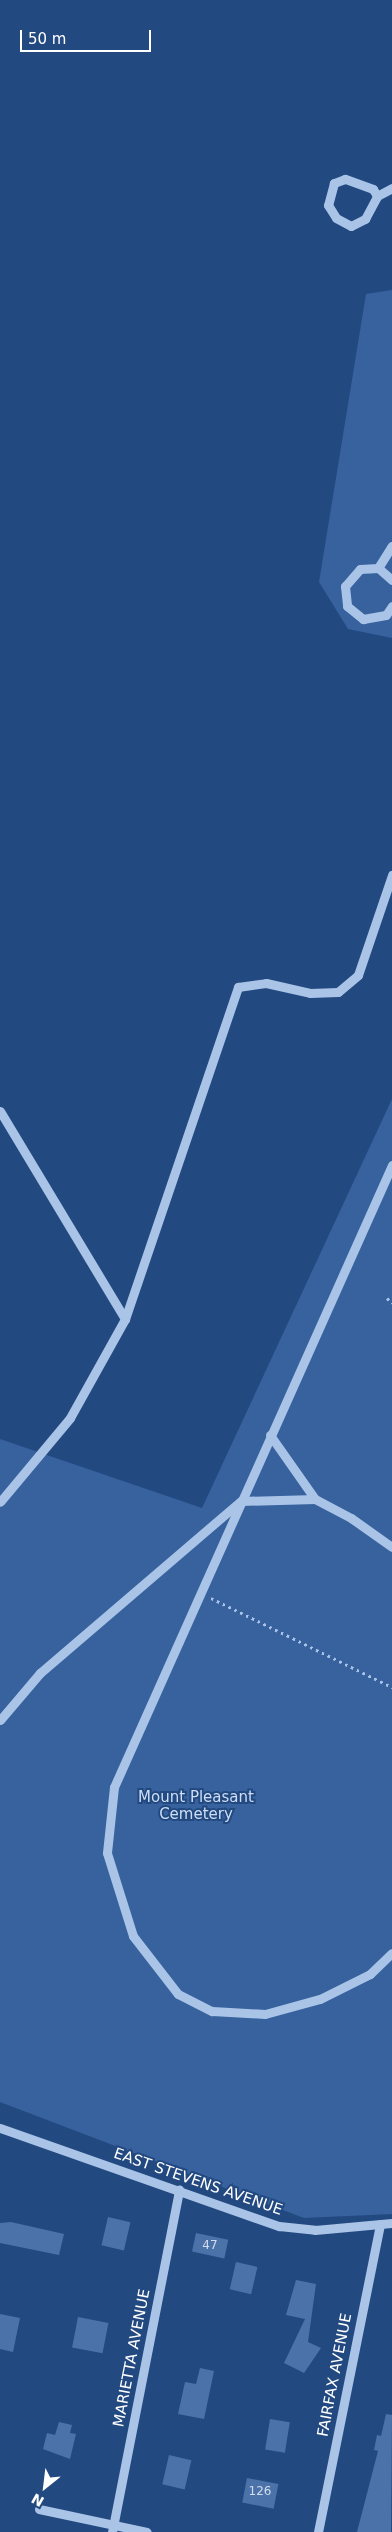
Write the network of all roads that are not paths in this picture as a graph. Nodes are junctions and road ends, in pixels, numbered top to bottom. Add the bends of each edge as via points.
1 (392, 188) edge
2 (377, 196) junction
3 (392, 546) edge
4 (378, 568) junction
5 (392, 580) edge
6 (392, 606) edge
7 (392, 875) edge
8 (1, 1114) edge
9 (392, 1165) edge
10 (125, 1319) junction
11 (270, 1435) junction
12 (315, 1499) junction
13 (241, 1501) junction
14 (0, 1502) edge
15 (392, 1548) edge
16 (0, 1720) edge
17 (392, 1953) edge
18 (0, 2128) edge
19 (179, 2190) junction
20 (392, 2223) edge
21 (380, 2224) junction
22 (39, 2509) dead end
23 (112, 2529) edge
24 (147, 2532) edge
25 (318, 2532) edge

1 - 2 street
2 - 2 street via 365,219 351,226 336,218 328,205 334,183 345,179 373,189
3 - 4 street
4 - 5 street
4 - 6 street via 360,569 345,586 347,606 363,619 386,615
7 - 10 street via 358,974 338,992 310,992 266,983 238,986
8 - 10 street
9 - 11 street
10 - 14 street via 70,1418
11 - 12 street
11 - 13 street
12 - 13 street
12 - 15 street via 351,1518
13 - 16 street via 40,1673
13 - 17 street via 114,1787 107,1853 133,1936 178,1994 212,2011 265,2014 320,1999 370,1974
18 - 19 street, EAST STEVENS AVENUE
19 - 21 street, EAST STEVENS AVENUE via 279,2226 316,2230
19 - 23 street, MARIETTA AVENUE
20 - 21 street, EAST STEVENS AVENUE
21 - 25 street, FAIRFAX AVENUE
22 - 23 street
23 - 24 street

